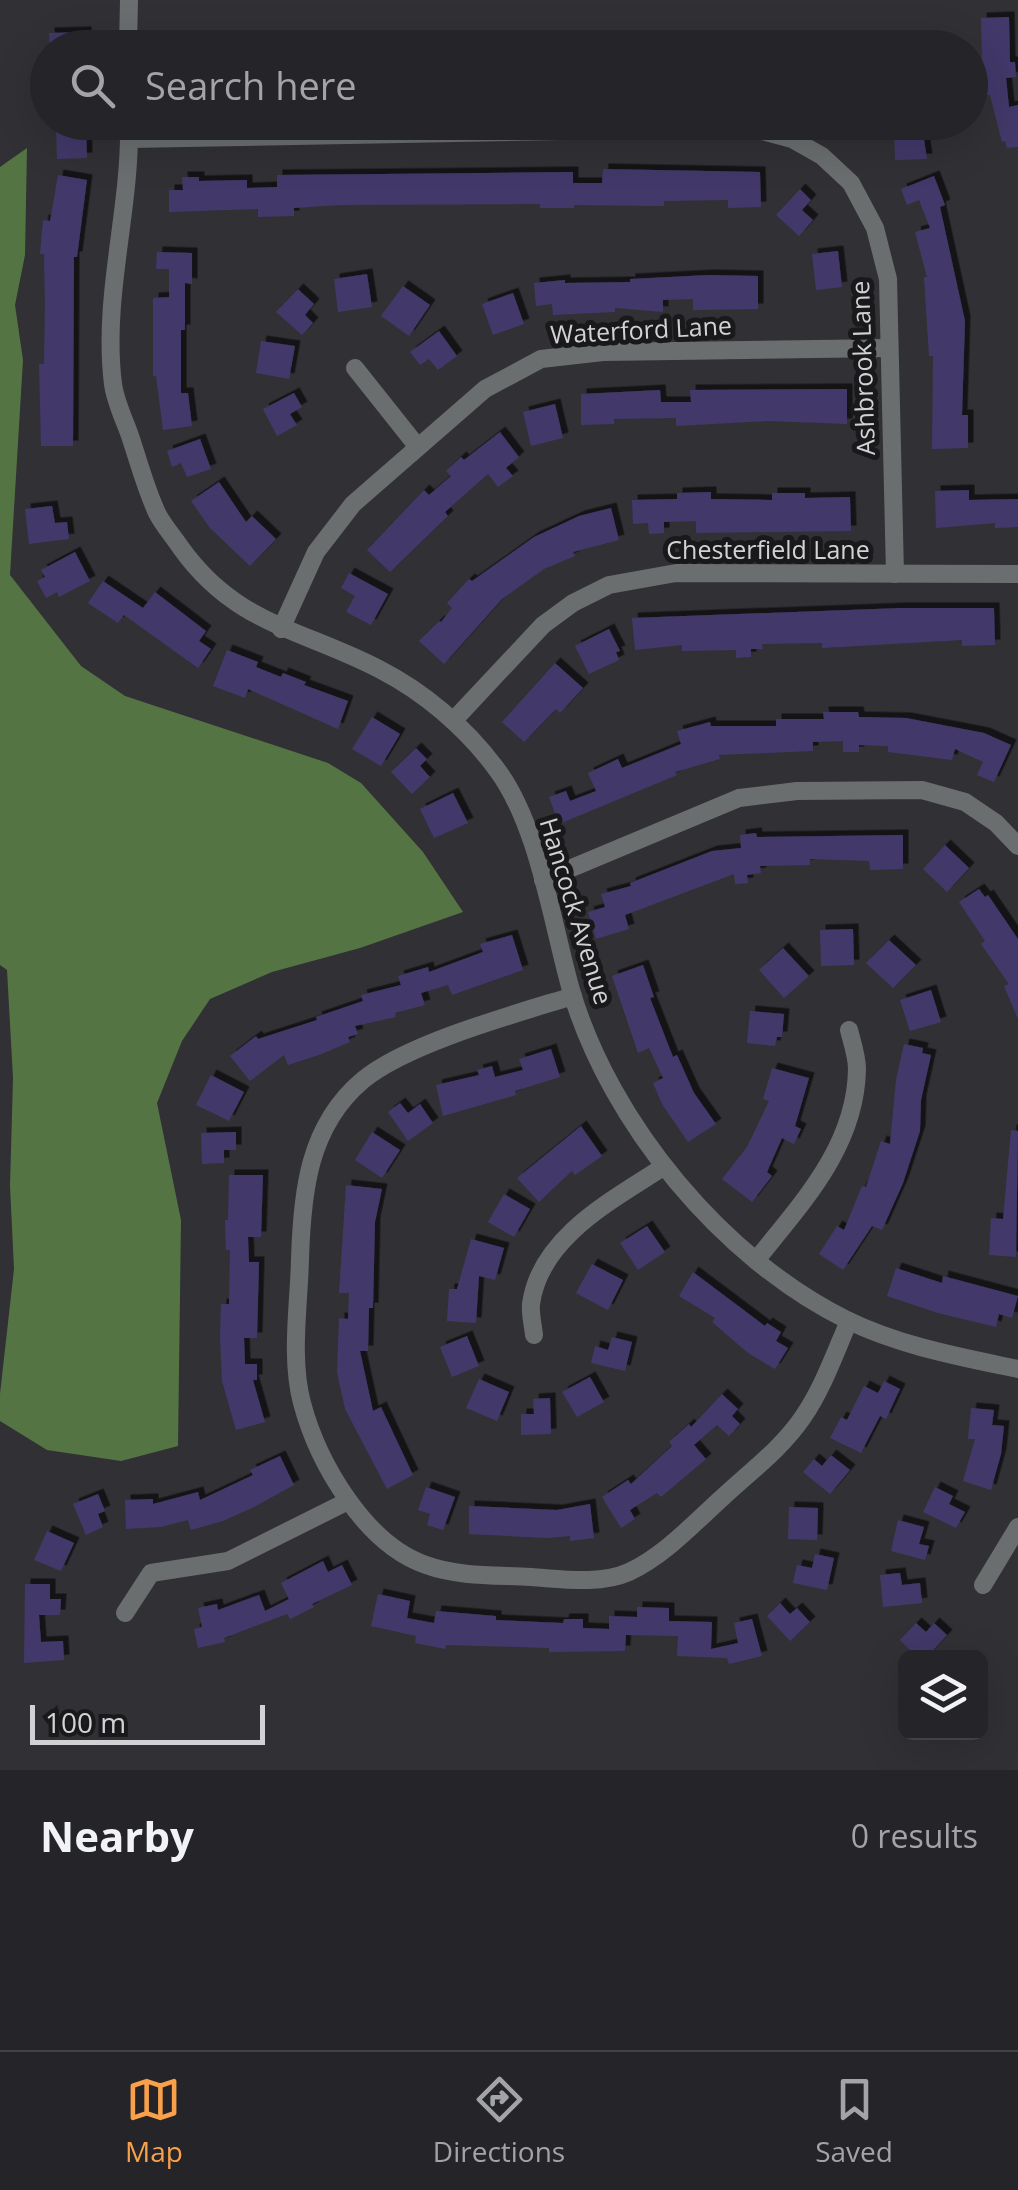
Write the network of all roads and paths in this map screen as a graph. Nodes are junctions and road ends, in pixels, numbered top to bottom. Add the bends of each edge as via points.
1 (129, 0) edge
2 (128, 30) edge
3 (129, 140) edge
4 (794, 140) edge
5 (888, 348) junction
6 (355, 368) dead end
7 (417, 446) junction
8 (895, 574) junction
9 (1018, 574) edge
10 (281, 629) junction
11 (453, 721) junction
12 (1018, 846) edge
13 (543, 880) junction
14 (573, 996) junction
15 (849, 1030) dead end
16 (663, 1167) junction
17 (757, 1259) junction
18 (849, 1321) junction
19 (534, 1334) dead end
20 (1018, 1369) edge
21 (348, 1501) junction
22 (1018, 1527) edge
23 (983, 1585) dead end
24 (125, 1614) dead end

1 - 2 street
3 - 10 street, Hancock Avenue via 112,312 113,387 158,515 198,572
4 - 5 street, Ashbrook Lane via 851,183 875,228 888,279
5 - 7 street, Waterford Lane via 564,354 504,376
5 - 8 street, Ashbrook Lane
6 - 7 street
7 - 10 street, Waterford Lane via 332,529
8 - 9 street, Chesterfield Lane
8 - 11 street, Chesterfield Lane via 676,573 609,586 543,624
10 - 11 street, Hancock Avenue via 377,668
11 - 13 street, Hancock Avenue via 496,768
12 - 13 street via 965,802 922,790 797,790 739,798
13 - 14 street, Hancock Avenue
14 - 16 street, Hancock Avenue via 612,1087
14 - 21 street via 396,1059 360,1082 315,1148 300,1232 298,1381 314,1436
15 - 17 street via 857,1067 849,1121 823,1178
16 - 17 street, Hancock Avenue via 710,1220
16 - 19 street via 568,1234 539,1274 530,1306
17 - 18 street, Hancock Avenue
18 - 20 street, Hancock Avenue
18 - 21 street via 824,1379 785,1441 661,1552 626,1573 556,1578 462,1574 426,1565 387,1542
21 - 24 street via 228,1562 151,1573
22 - 23 street

